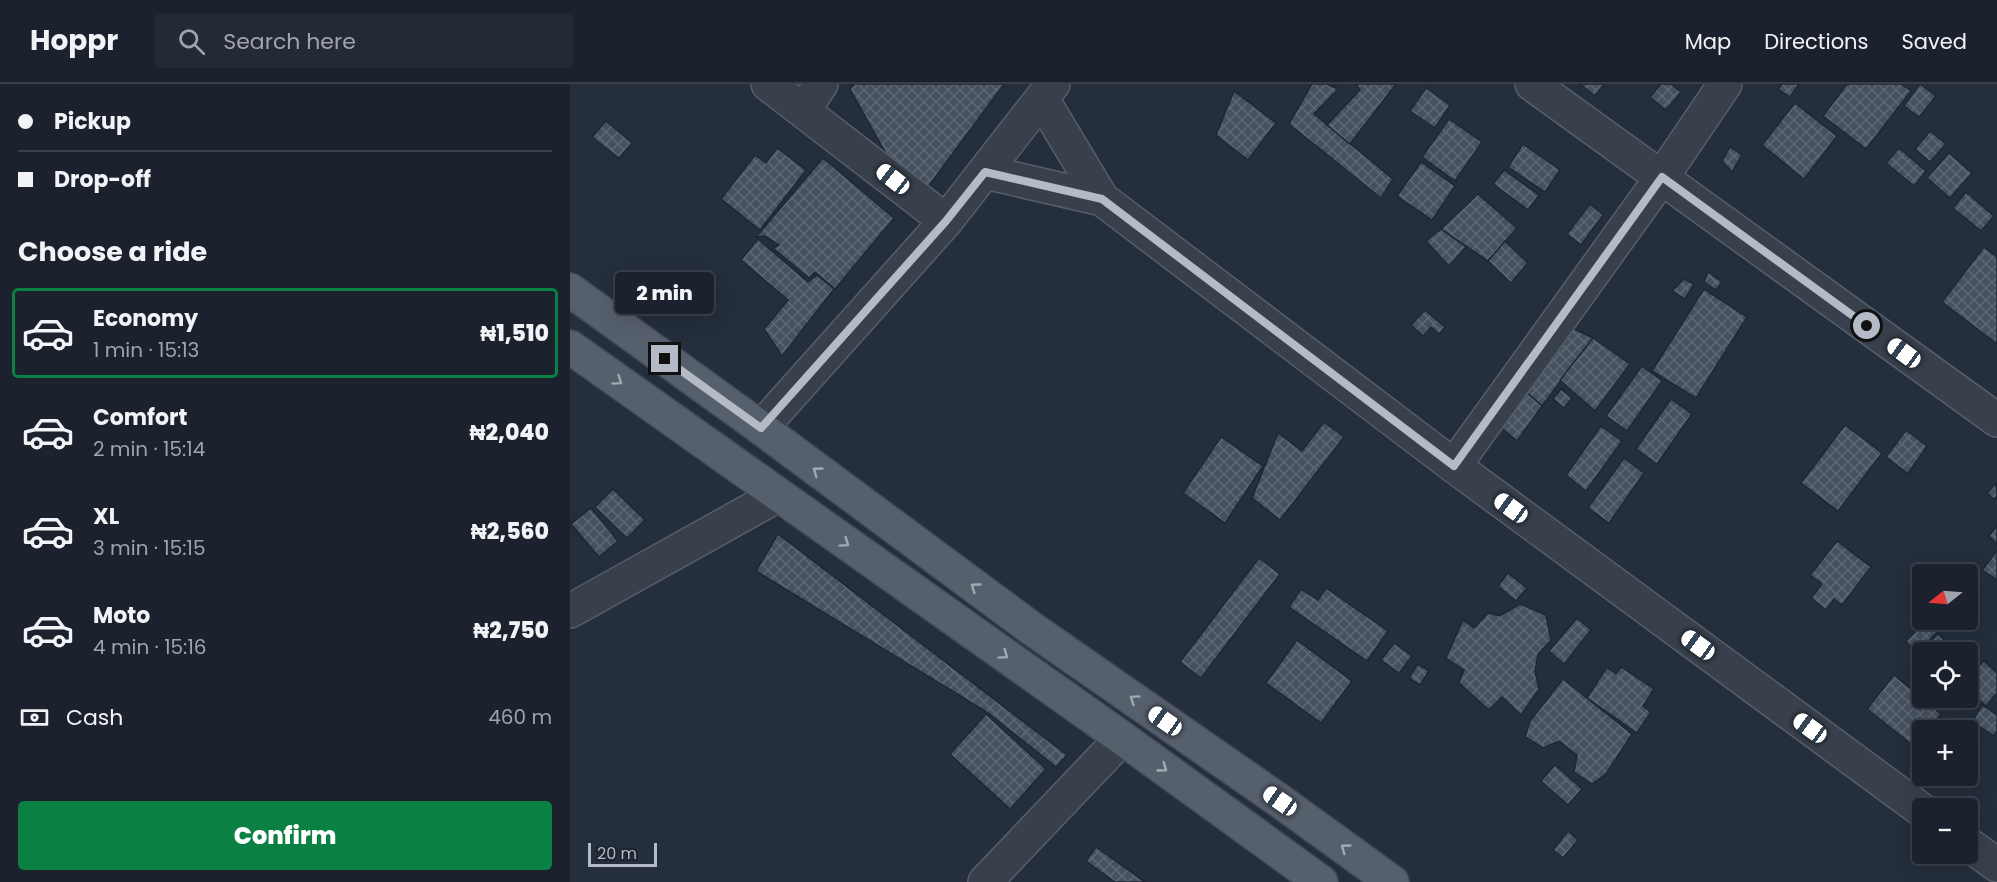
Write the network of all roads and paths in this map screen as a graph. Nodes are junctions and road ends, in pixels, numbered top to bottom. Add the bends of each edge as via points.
1 (768, 84) edge
2 (1532, 84) edge
3 (1725, 84) edge
4 (1048, 91) edge
5 (812, 97) edge
6 (985, 172) junction
7 (1662, 177) junction
8 (1102, 199) junction
9 (946, 221) junction
10 (570, 290) edge
11 (570, 348) edge
12 (1997, 420) edge
13 (761, 428) junction
14 (1454, 466) junction
15 (778, 495) junction
16 (570, 611) edge
17 (1122, 738) junction
18 (1912, 803) edge
19 (1978, 851) edge
20 (1997, 865) edge
21 (985, 882) edge
22 (1321, 882) edge
23 (1392, 882) edge

1 - 5 street
2 - 7 street
3 - 7 street
4 - 6 street
4 - 8 street
5 - 9 street
6 - 8 street
6 - 9 street
7 - 12 street
7 - 14 street
8 - 14 street
9 - 13 street
10 - 13 main road
11 -> 15 main road
23 -> 13 main road via 1031,628
14 - 18 street
15 - 16 street
15 -> 17 main road
17 - 21 street
17 -> 22 main road
19 - 20 street

